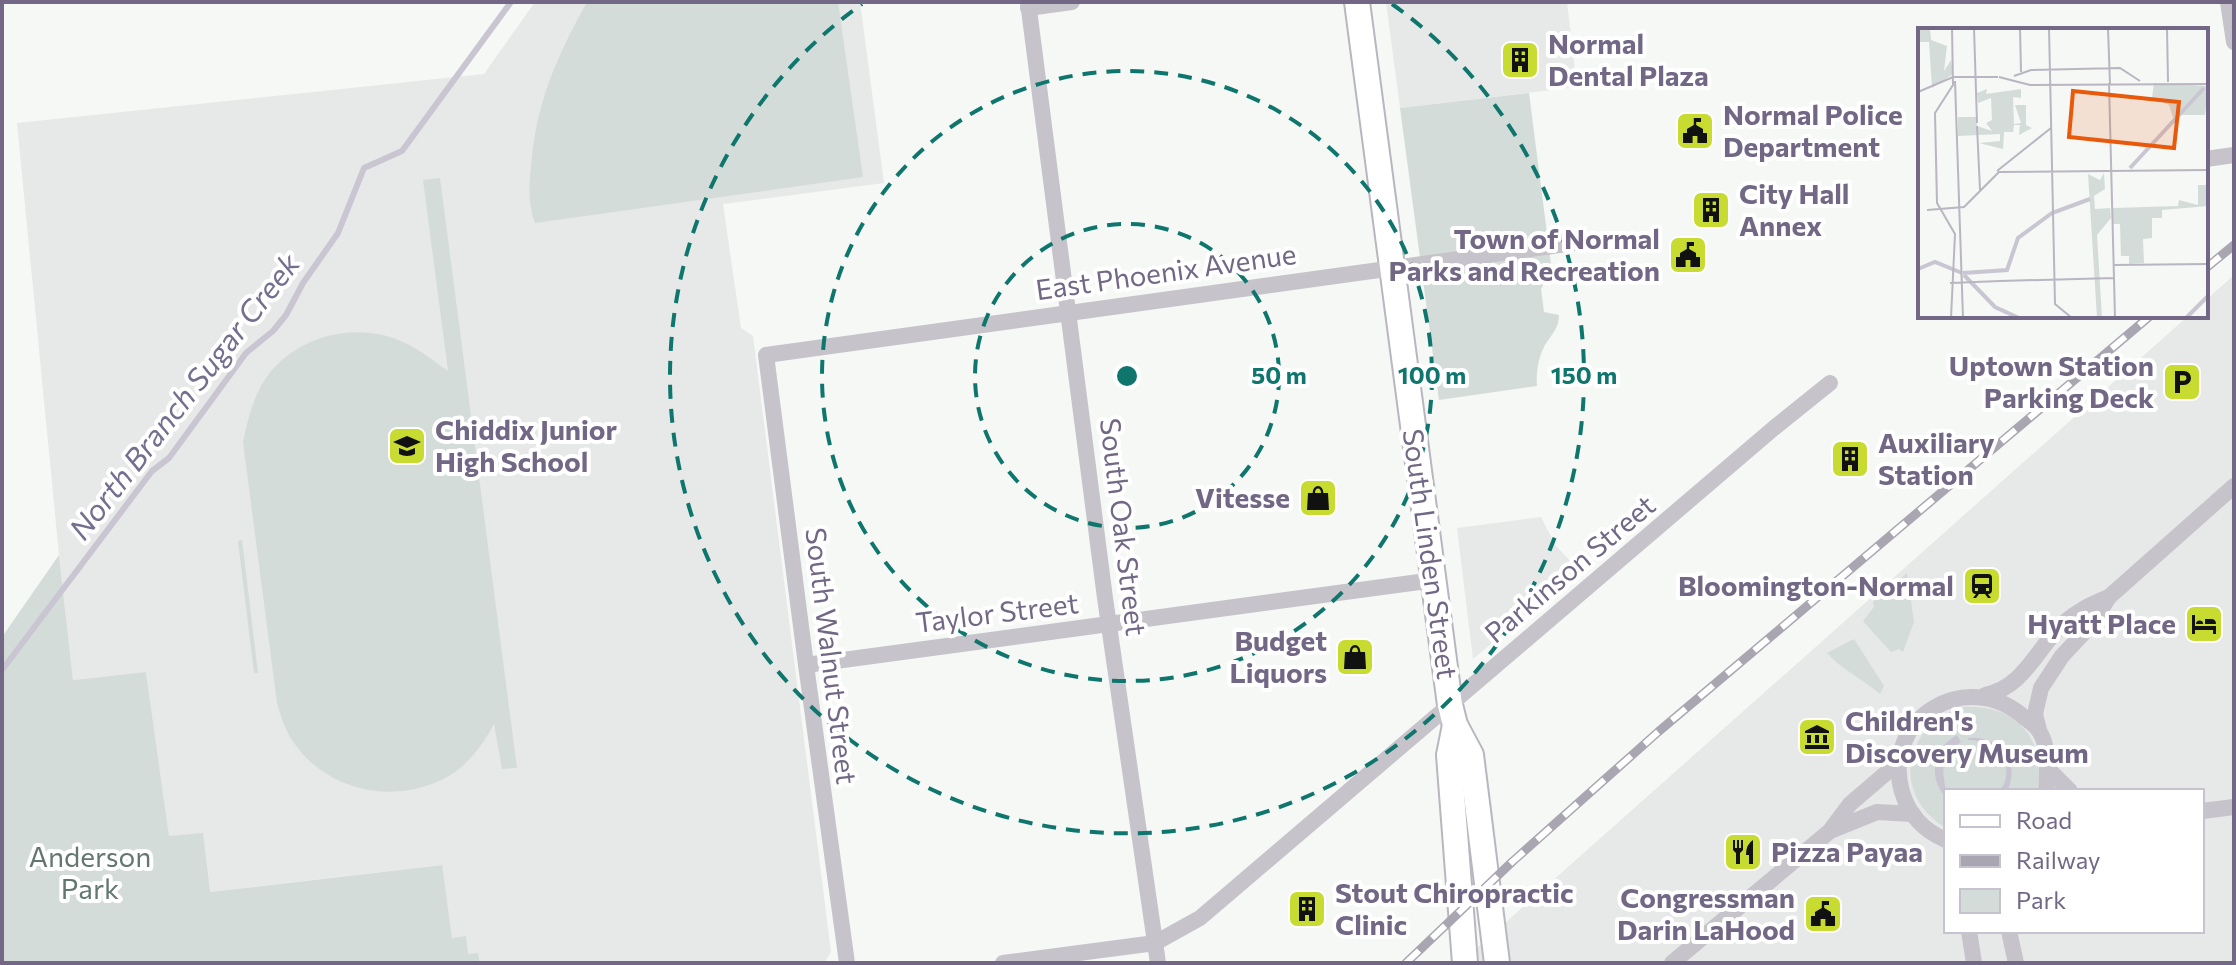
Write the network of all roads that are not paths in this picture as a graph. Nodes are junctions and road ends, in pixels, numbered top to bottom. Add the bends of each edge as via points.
1 (1072, 2) edge
2 (1357, 2) edge
3 (2228, 2) edge
4 (1028, 5) edge
5 (2234, 42) edge
6 (2234, 155) edge
7 (2208, 159) edge
8 (1574, 243) dead end
9 (1392, 267) junction
10 (1069, 313) junction
11 (766, 355) joint
12 (1830, 383) dead end
13 (2234, 486) edge
14 (1434, 580) junction
15 (2109, 597) junction
16 (1109, 625) junction
17 (806, 665) junction
18 (1982, 696) junction
19 (1452, 715) junction
20 (2039, 730) junction
21 (1899, 762) junction
22 (2047, 768) junction
23 (2046, 789) edge
24 (2068, 789) edge
25 (2234, 807) edge
26 (2204, 811) edge
27 (1913, 814) junction
28 (1830, 831) junction
29 (1944, 839) edge
30 (1969, 933) edge
31 (2009, 933) edge
32 (1155, 943) junction
33 (847, 963) edge
34 (1003, 963) edge
35 (1158, 963) edge
36 (1465, 963) edge
37 (1497, 963) edge
38 (1672, 963) edge
39 (1974, 963) edge
40 (2016, 963) edge

1 - 4 street
2 - 9 main road, South Linden Street
3 - 5 street
4 - 10 street, South Oak Street
6 - 7 street
8 - 9 street, East Phoenix Avenue
9 - 10 street, East Phoenix Avenue
9 - 14 main road, South Linden Street
10 - 11 street, East Phoenix Avenue
10 - 16 street, South Oak Street
11 - 17 street, South Walnut Street
12 - 19 street, Parkinson Street
13 - 15 street
14 - 16 street, Taylor Street
14 - 19 main road, South Linden Street
15 - 18 street via 2082,608 2057,629 2010,686
15 - 20 street via 2041,688 2035,714
16 - 17 street, Taylor Street
16 - 32 street, South Oak Street
17 - 33 street, South Walnut Street
18 - 20 street via 2008,704
18 - 21 street via 1951,698 1932,708 1906,739
19 - 32 street, Parkinson Street via 1200,918
19 - 36 main road, South Linden Street via 1449,755
19 - 37 main road, South Linden Street via 1471,755
20 - 22 street
21 - 27 street via 1901,787
21 - 28 street via 1850,804
22 - 23 street
22 - 24 street
25 - 26 street
27 - 28 street via 1877,812
27 - 29 street via 1925,829
28 - 38 street
30 - 39 street
31 - 40 street
32 - 34 street
32 - 35 street, South Oak Street

